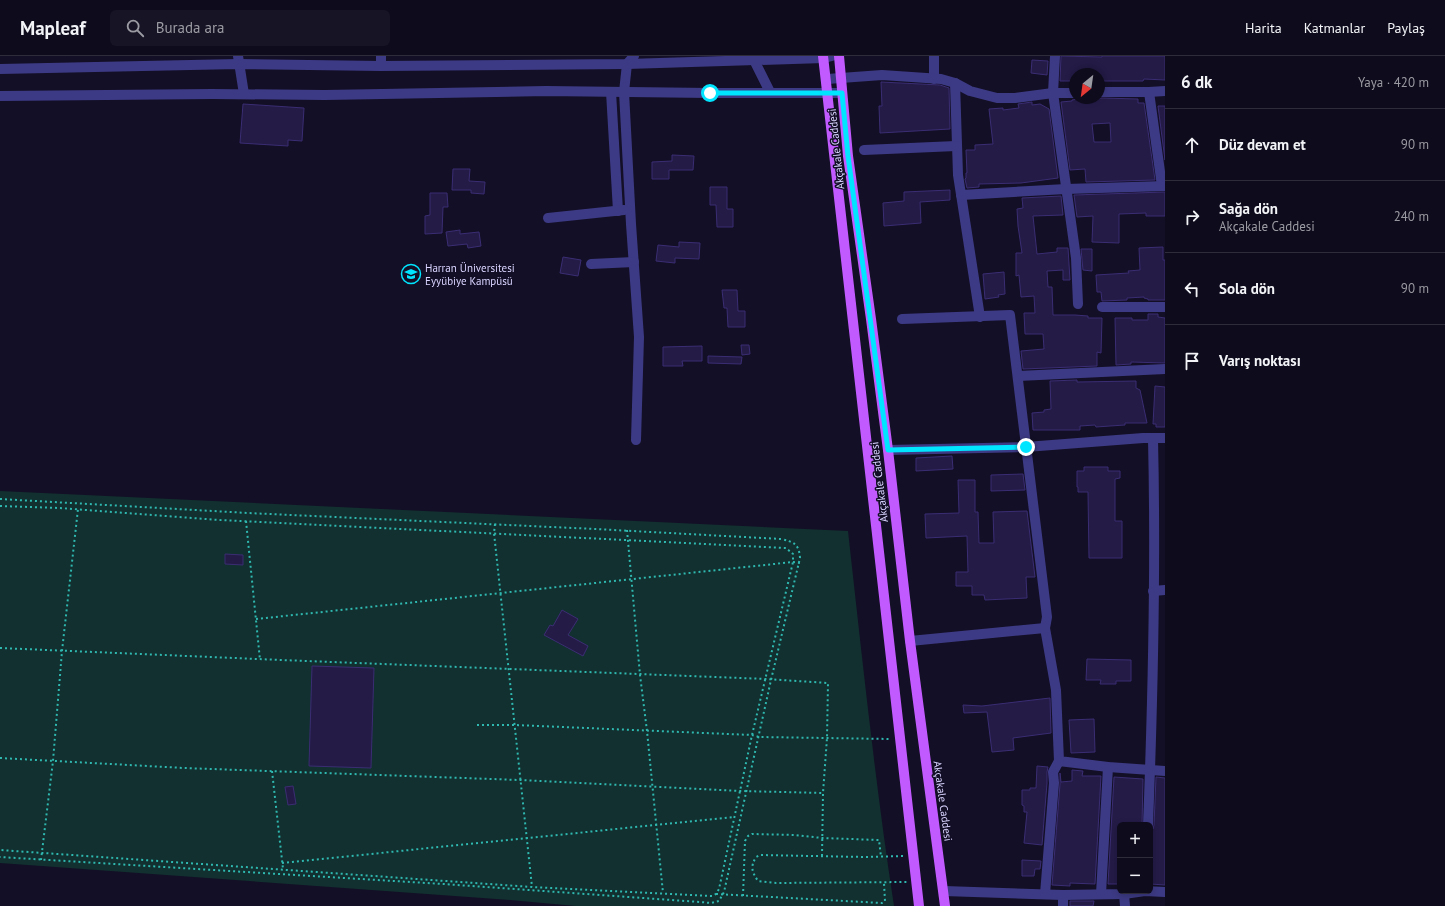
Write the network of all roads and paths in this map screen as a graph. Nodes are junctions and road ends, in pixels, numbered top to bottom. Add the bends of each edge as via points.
1 (634, 56) edge
2 (839, 56) edge
3 (934, 56) edge
4 (1055, 56) edge
5 (827, 57) edge
6 (753, 58) edge
7 (238, 60) edge
8 (381, 61) edge
9 (626, 64) junction
10 (0, 69) edge
11 (841, 78) junction
12 (827, 79) junction
13 (934, 79) junction
14 (955, 83) junction
15 (1165, 91) edge
16 (611, 92) junction
17 (624, 92) junction
18 (770, 92) junction
19 (1069, 92) edge
20 (1105, 92) edge
21 (1149, 92) junction
22 (828, 93) junction
23 (842, 93) junction
24 (1053, 93) junction
25 (244, 94) junction
26 (0, 96) edge
27 (956, 146) junction
28 (864, 150) dead end
29 (1163, 186) edge
30 (1066, 189) junction
31 (961, 195) junction
32 (630, 210) junction
33 (618, 211) junction
34 (548, 218) dead end
35 (634, 262) junction
36 (591, 264) dead end
37 (1078, 304) dead end
38 (1102, 307) dead end
39 (1165, 307) edge
40 (980, 317) junction
41 (902, 319) dead end
42 (1165, 369) edge
43 (1018, 376) junction
44 (1165, 438) edge
45 (1153, 439) junction
46 (636, 440) dead end
47 (1026, 447) junction
48 (888, 450) junction
49 (0, 499) edge
50 (0, 506) edge
51 (78, 509) junction
52 (246, 521) junction
53 (495, 524) junction
54 (627, 530) junction
55 (494, 533) junction
56 (628, 539) junction
57 (793, 562) junction
58 (800, 563) junction
59 (631, 579) junction
60 (1165, 590) edge
61 (1153, 591) junction
62 (500, 594) junction
63 (256, 619) junction
64 (1045, 628) junction
65 (910, 641) junction
66 (0, 648) edge
67 (62, 651) junction
68 (260, 660) junction
69 (509, 669) junction
70 (640, 675) junction
71 (766, 679) junction
72 (771, 680) junction
73 (477, 724) dead end
74 (515, 725) junction
75 (647, 731) junction
76 (752, 735) junction
77 (759, 737) junction
78 (827, 738) junction
79 (900, 740) junction
80 (0, 758) edge
81 (53, 761) junction
82 (1059, 761) junction
83 (1108, 767) junction
84 (1150, 770) junction
85 (272, 771) junction
86 (1165, 771) edge
87 (520, 780) junction
88 (653, 787) junction
89 (740, 791) junction
90 (746, 791) junction
91 (823, 793) junction
92 (734, 817) junction
93 (1148, 822) edge
94 (656, 824) junction
95 (526, 838) junction
96 (822, 838) junction
97 (0, 850) edge
98 (42, 853) junction
99 (913, 855) junction
100 (822, 856) junction
101 (0, 857) edge
102 (881, 857) junction
103 (42, 860) junction
104 (282, 863) junction
105 (283, 869) junction
106 (917, 882) junction
107 (884, 883) junction
108 (532, 887) junction
109 (944, 891) junction
110 (1153, 891) edge
111 (1165, 892) edge
112 (664, 893) junction
113 (716, 894) junction
114 (1045, 894) junction
115 (1101, 894) junction
116 (1117, 894) edge
117 (1124, 894) edge
118 (724, 895) junction
119 (1063, 895) junction
120 (743, 896) junction
121 (919, 906) edge
122 (946, 906) edge
123 (1063, 906) edge
124 (1125, 906) edge

1 - 9 street
2 - 11 main road, Akçakale Caddesi
3 - 13 street
4 - 24 street
5 - 6 street
5 - 12 main road, Akçakale Caddesi
6 - 9 street
6 - 18 street
7 - 8 street
7 - 10 street
7 - 25 street
8 - 9 street
9 - 17 street
11 - 12 street
11 - 13 street via 882,75
11 - 23 main road, Akçakale Caddesi
12 - 22 main road, Akçakale Caddesi
13 - 14 street
14 - 24 street via 970,91 997,98
14 - 27 street
15 - 21 street
16 - 17 street
16 - 25 street
16 - 33 street
17 - 18 street
17 - 32 street
18 - 22 street
19 - 24 street
20 - 21 street
21 - 29 street
22 - 23 street
22 - 79 main road, Akçakale Caddesi
23 - 48 main road, Akçakale Caddesi via 848,156
24 - 30 street
25 - 26 street
27 - 28 street
27 - 31 street
29 - 30 street
30 - 31 street
30 - 37 street via 1076,258
31 - 40 street
32 - 33 street
32 - 35 street
33 - 34 street
35 - 36 street
35 - 46 street via 639,337
38 - 39 street
40 - 41 street
40 - 43 street via 1010,315
42 - 43 street
43 - 47 street
44 - 45 street
45 - 47 street
45 - 61 street
47 - 48 street
47 - 64 street via 1047,617
48 - 65 main road, Akçakale Caddesi
49 - 53 path
50 - 51 path
51 - 52 path
51 - 67 path
52 - 55 path
52 - 63 path
53 - 54 path
53 - 55 path
54 - 56 path
54 - 58 path via 781,539 791,541 797,546
55 - 56 path
55 - 62 path
56 - 57 path via 786,548 793,554
56 - 59 path
57 - 58 path
57 - 59 path
57 - 71 path
58 - 72 path
59 - 62 path
59 - 70 path
60 - 61 street
61 - 84 street
62 - 63 path
62 - 69 path
63 - 68 path
64 - 65 street
64 - 82 street via 1056,690
65 - 109 main road, Akçakale Caddesi
66 - 67 path
67 - 68 path
67 - 81 path
68 - 69 path
69 - 70 path
69 - 74 path
70 - 71 path
70 - 75 path
71 - 72 path
71 - 76 path
72 - 77 path
72 - 78 path via 828,683
73 - 74 path
74 - 75 path
74 - 87 path
75 - 76 path
75 - 88 path
76 - 77 path
76 - 89 path
77 - 78 path
77 - 90 path
78 - 79 path
78 - 91 path
79 - 99 main road, Akçakale Caddesi
80 - 81 path
81 - 85 path
81 - 98 path
82 - 83 street
82 - 114 street via 1053,772
83 - 84 street
83 - 115 street
84 - 86 street
84 - 93 street
85 - 87 path
85 - 104 path
87 - 88 path
87 - 95 path
88 - 89 path
88 - 94 path
89 - 90 path
89 - 92 path
90 - 91 path
90 - 118 path
91 - 96 path
92 - 94 path
92 - 113 path
94 - 95 path
94 - 112 path
95 - 104 path
95 - 108 path
96 - 100 path
96 - 102 path via 879,840
96 - 120 path via 752,834 748,836 745,841
97 - 98 path
98 - 103 path
98 - 105 path
99 - 102 path
99 - 106 main road, Akçakale Caddesi
100 - 102 path
100 - 107 path via 760,855 756,857 752,869 758,880 776,883
101 - 103 path
103 - 118 path via 711,903 719,901
104 - 105 path
105 - 108 path
106 - 107 path
106 - 121 main road, Akçakale Caddesi
107 - 120 path via 885,901 882,903
108 - 112 path
109 - 114 street
109 - 122 main road, Akçakale Caddesi
110 - 111 street
112 - 113 path via 705,896
113 - 118 path
114 - 119 street
115 - 116 street
115 - 119 street
117 - 124 street
118 - 120 path
119 - 123 street

